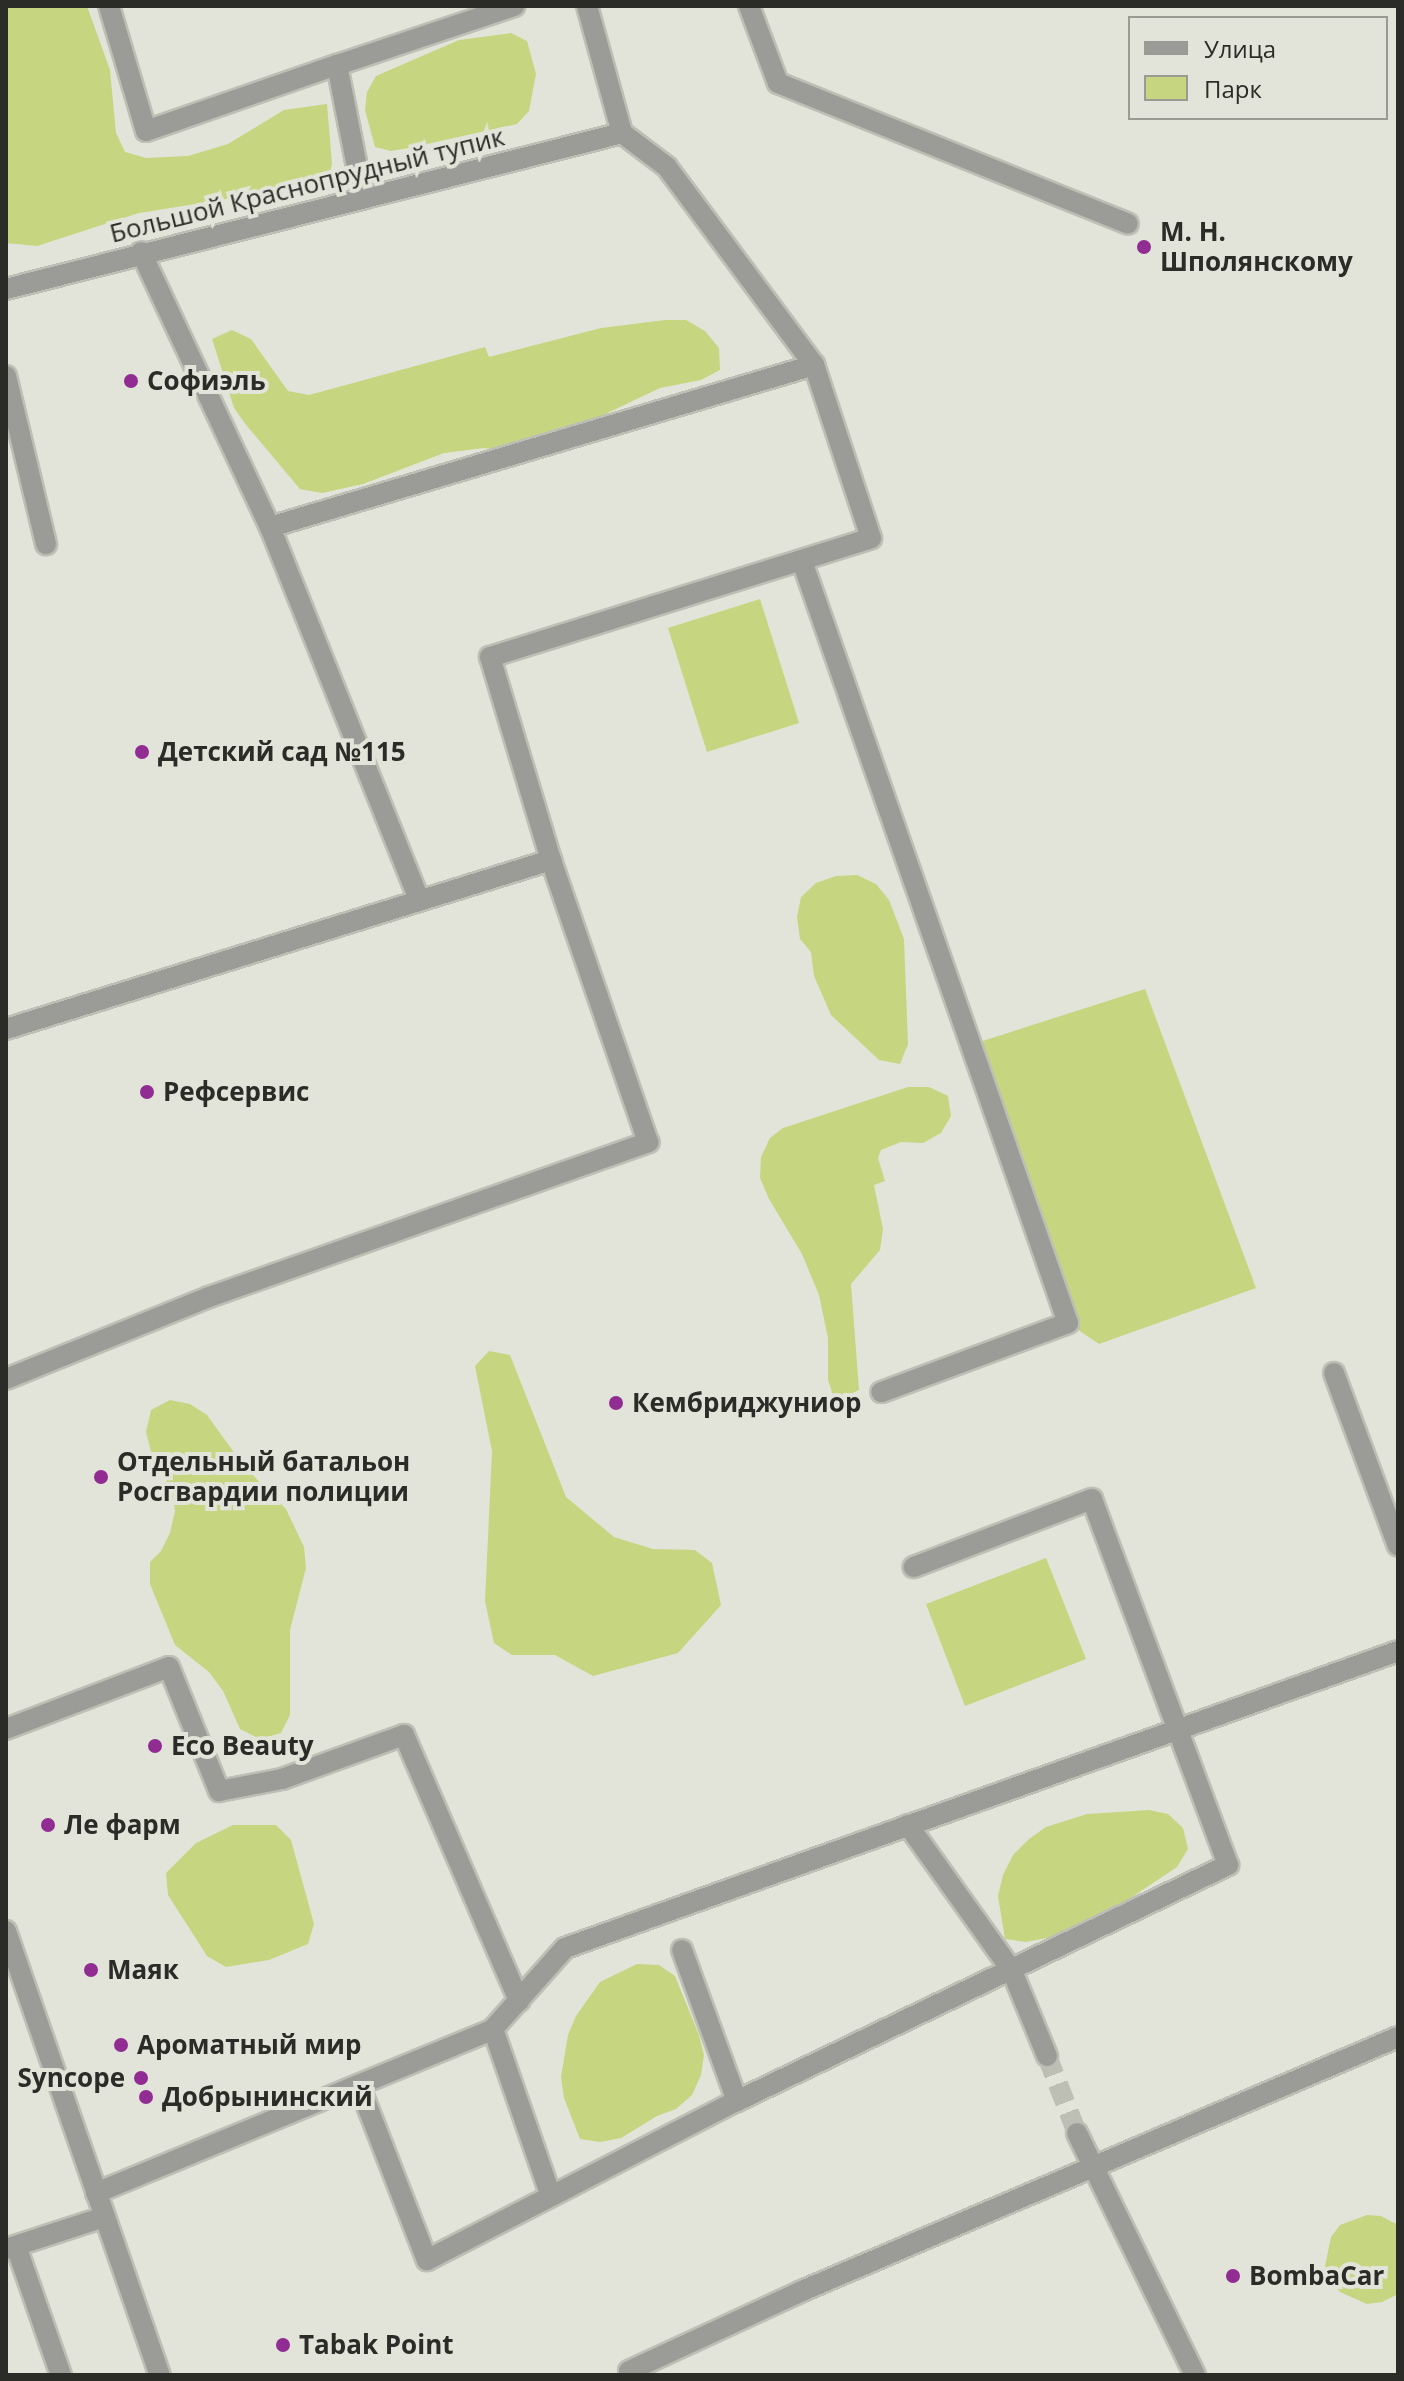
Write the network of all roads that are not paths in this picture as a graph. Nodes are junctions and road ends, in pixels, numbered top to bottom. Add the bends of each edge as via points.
1 (109, 6) edge
2 (514, 6) edge
3 (587, 6) edge
4 (749, 6) edge
5 (337, 65) junction
6 (622, 133) junction
7 (363, 197) junction
8 (1128, 224) dead end
9 (141, 252) junction
10 (6, 289) edge
11 (814, 365) junction
12 (6, 376) edge
13 (270, 527) junction
14 (46, 544) dead end
15 (802, 561) junction
16 (551, 860) junction
17 (419, 899) junction
18 (6, 1029) edge
19 (1334, 1373) dead end
20 (6, 1379) edge
21 (881, 1392) dead end
22 (1398, 1546) edge
23 (914, 1567) dead end
24 (1398, 1651) edge
25 (1177, 1728) junction
26 (6, 1729) edge
27 (908, 1825) junction
28 (6, 1931) edge
29 (682, 1950) dead end
30 (1012, 1971) junction
31 (519, 2001) junction
32 (493, 2029) junction
33 (1398, 2037) edge
34 (1047, 2056) tunnel mouth
35 (359, 2085) junction
36 (737, 2101) junction
37 (1077, 2133) tunnel mouth
38 (1095, 2167) junction
39 (96, 2193) junction
40 (550, 2194) junction
41 (104, 2217) junction
42 (11, 2247) edge
43 (61, 2375) edge
44 (160, 2375) edge
45 (631, 2375) edge
46 (1195, 2375) edge

1 - 5 street via 146,131
2 - 5 street
3 - 6 street
4 - 8 street via 778,83
5 - 7 street
6 - 7 street, Большой Краснопрудный тупик
6 - 11 street via 667,167
7 - 9 street, Большой Краснопрудный тупик
9 - 10 street, Большой Краснопрудный тупик
9 - 13 street
11 - 13 street
11 - 15 street via 871,538
12 - 14 street
13 - 17 street
15 - 16 street via 490,657
15 - 21 street via 1068,1323
16 - 17 street
16 - 20 street via 648,1142 209,1297
17 - 18 street
19 - 22 street
23 - 25 street via 1092,1499
24 - 25 street
25 - 27 street
25 - 30 street via 1228,1865
26 - 31 street via 169,1667 219,1791 282,1779 404,1735
27 - 30 street
27 - 31 street via 565,1948
28 - 39 street
29 - 36 street
30 - 34 street
30 - 36 street
31 - 32 street
32 - 35 street
32 - 40 street
33 - 38 street
35 - 39 street
35 - 40 street via 427,2260
36 - 40 street
37 - 38 street
38 - 45 street via 802,2291 629,2371
38 - 46 street
39 - 41 street
41 - 42 street
41 - 44 street
42 - 43 street

